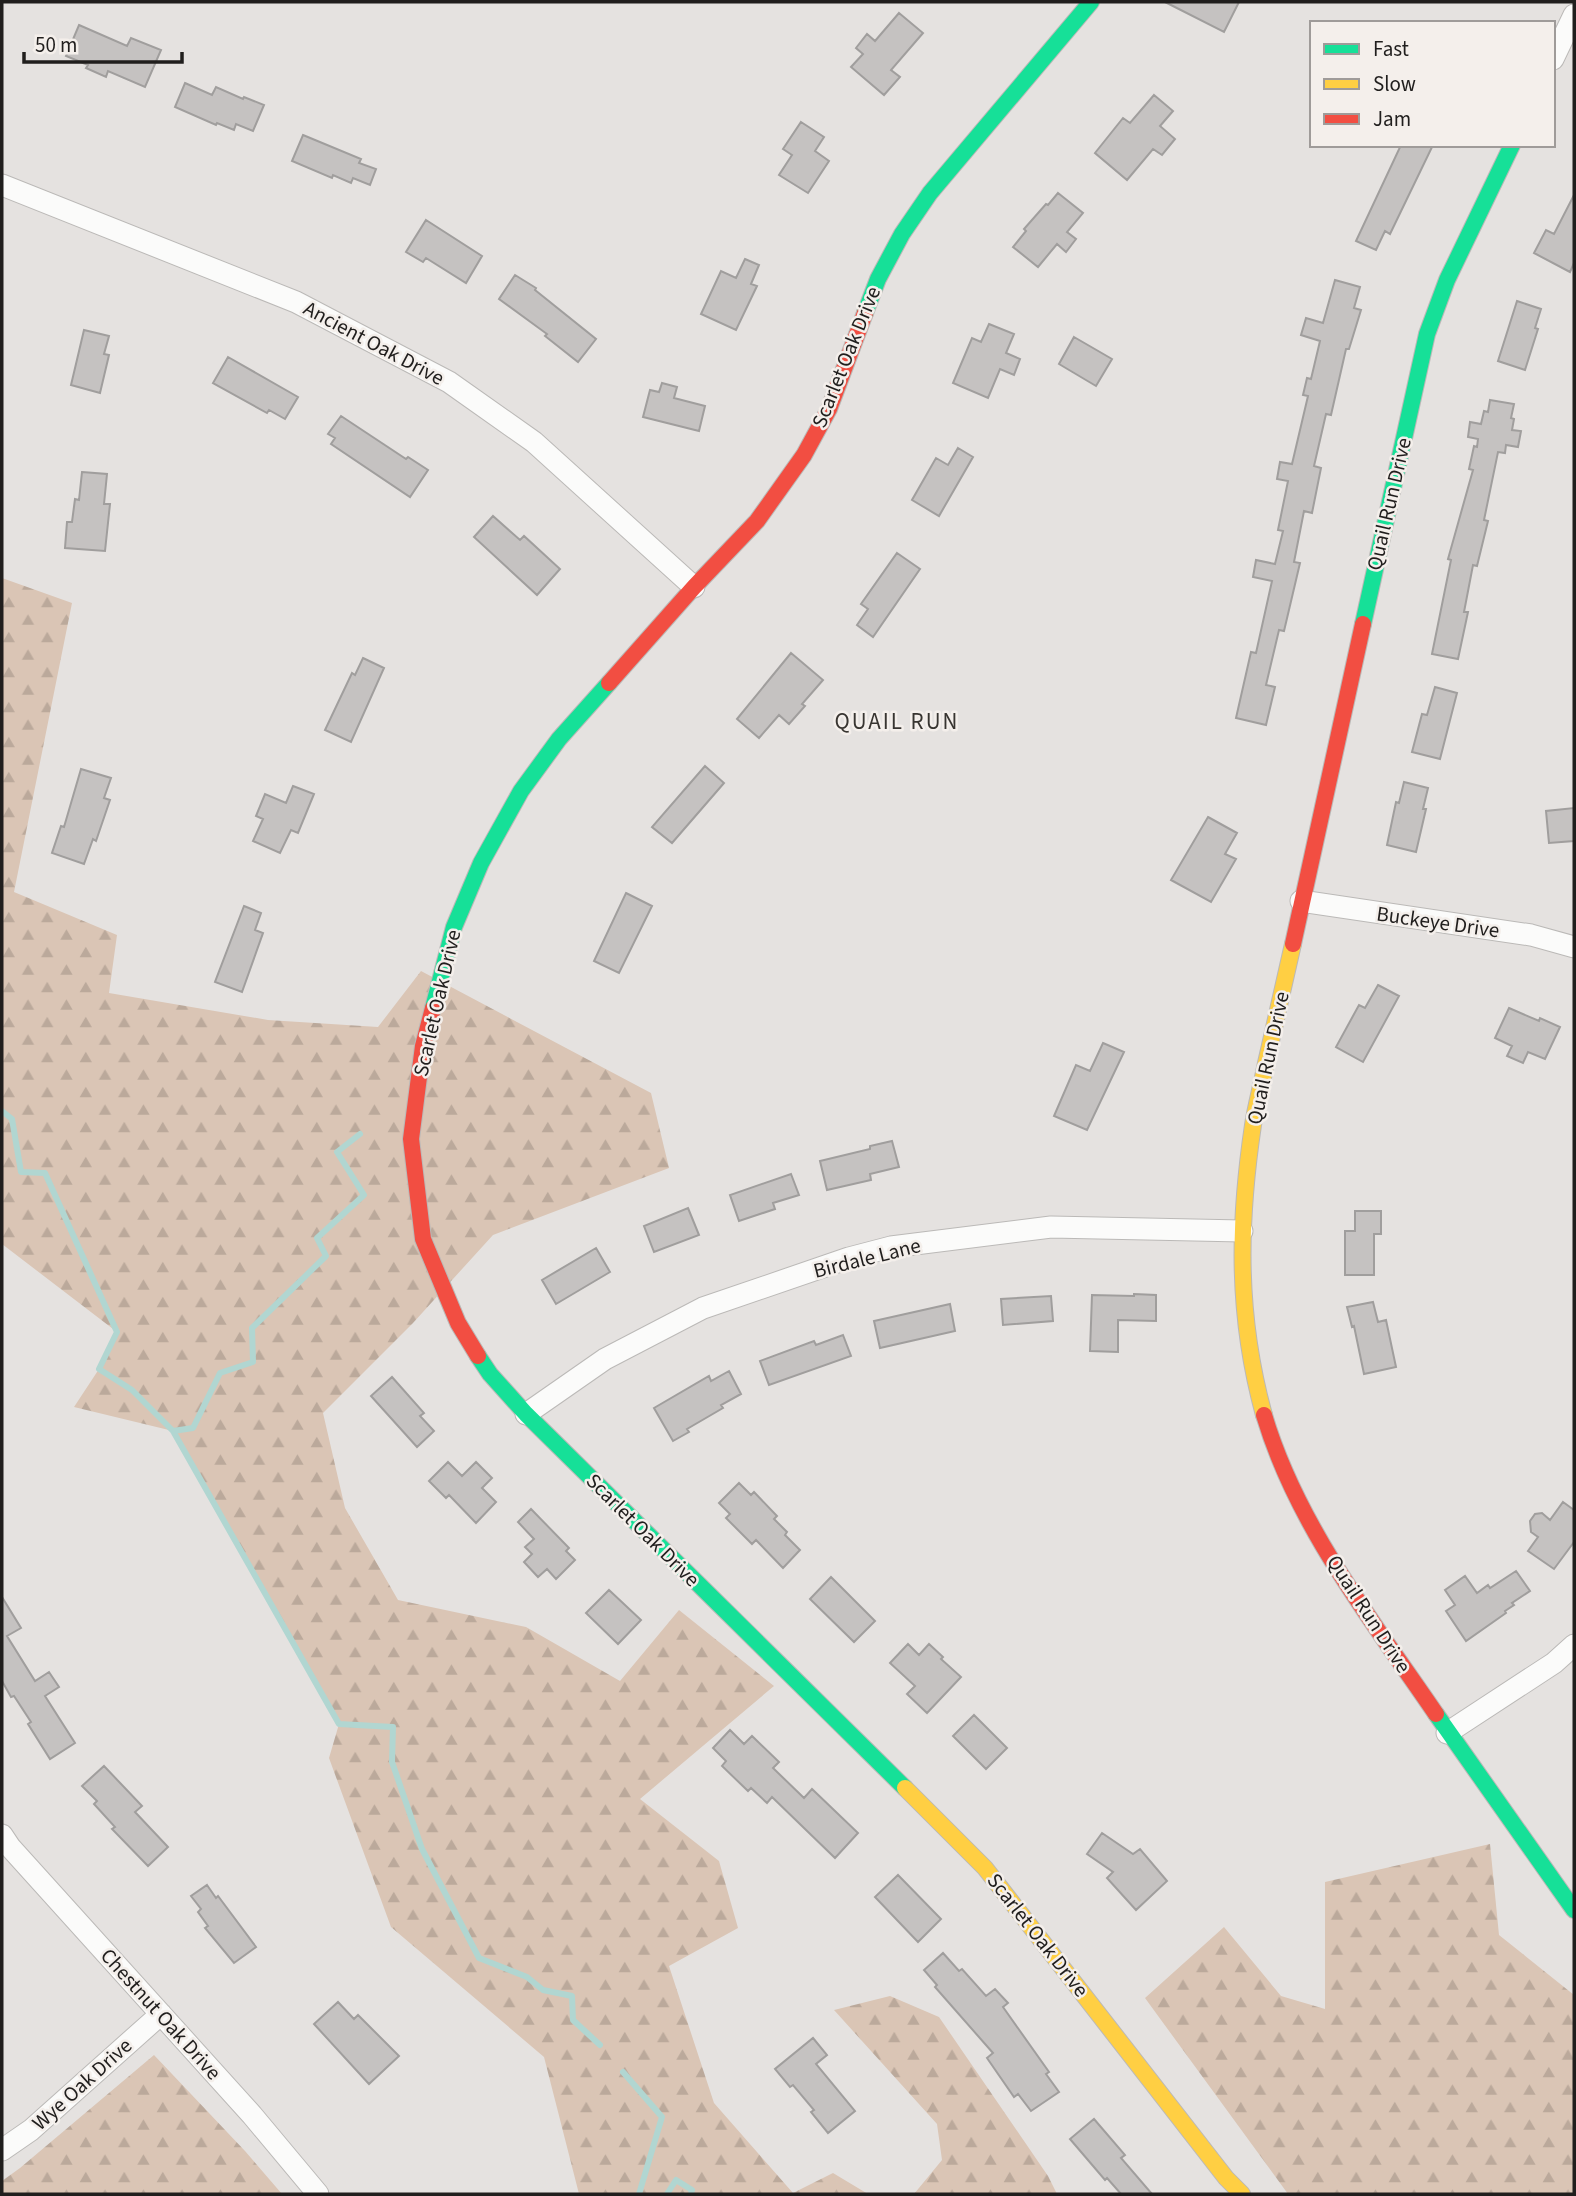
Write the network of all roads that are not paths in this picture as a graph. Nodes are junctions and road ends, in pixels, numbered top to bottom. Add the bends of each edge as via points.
1 (1091, 2) edge
2 (1574, 15) edge
3 (1555, 55) edge
4 (1511, 147) edge
5 (2, 185) edge
6 (694, 587) junction
7 (1301, 901) junction
8 (1574, 947) edge
9 (1242, 1231) junction
10 (526, 1414) junction
11 (1574, 1645) edge
12 (1447, 1733) junction
13 (2, 1835) edge
14 (1574, 1910) edge
15 (161, 2014) junction
16 (2, 2150) edge
17 (318, 2194) edge
18 (1242, 2194) edge

1 - 6 street, Scarlet Oak Drive via 930,193 902,234 878,279 830,409 804,455 757,521
2 - 3 street
4 - 7 street, Quail Run Drive via 1447,280 1427,334
5 - 6 street, Ancient Oak Drive via 296,302 449,382 534,442
6 - 10 street, Scarlet Oak Drive via 559,739 521,791 481,863 454,927 423,1046 411,1139 423,1238 458,1322 490,1374
7 - 8 street, Buckeye Drive via 1531,935
7 - 9 street, Quail Run Drive via 1253,1124
9 - 10 street, Birdale Lane via 1051,1227 849,1258 703,1308 605,1359
9 - 12 street, Quail Run Drive via 1242,1296 1249,1350 1270,1435 1289,1484 1315,1533
10 - 18 street, Scarlet Oak Drive via 985,1868
11 - 12 street
12 - 14 street, Quail Run Drive
13 - 15 street, Chestnut Oak Drive
15 - 16 street, Wye Oak Drive via 31,2130
15 - 17 street, Chestnut Oak Drive

